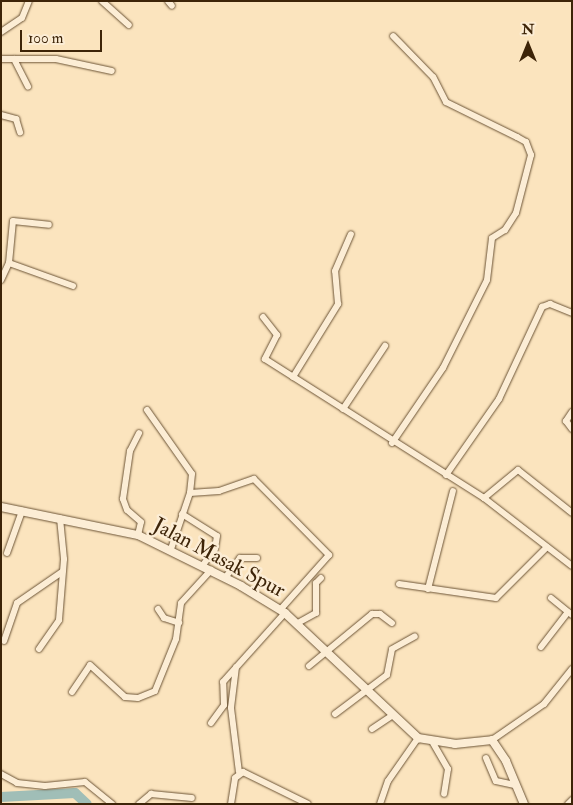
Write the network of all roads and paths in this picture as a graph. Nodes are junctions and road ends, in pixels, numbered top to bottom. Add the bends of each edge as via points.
1 (29, 1) edge
2 (102, 1) edge
3 (129, 24) dead end
4 (1, 32) edge
5 (393, 36) dead end
6 (1, 59) edge
7 (14, 59) junction
8 (112, 71) dead end
9 (28, 87) dead end
10 (1, 116) edge
11 (20, 132) dead end
12 (49, 225) dead end
13 (351, 234) dead end
14 (9, 263) junction
15 (1, 280) edge
16 (72, 286) dead end
17 (572, 313) edge
18 (263, 317) dead end
19 (385, 346) dead end
20 (293, 377) junction
21 (343, 409) junction
22 (147, 410) dead end
23 (570, 415) edge
24 (572, 429) edge
25 (139, 433) dead end
26 (392, 443) junction
27 (446, 475) junction
28 (453, 491) dead end
29 (190, 492) junction
30 (484, 498) junction
31 (1, 507) edge
32 (22, 511) junction
33 (572, 513) edge
34 (182, 514) junction
35 (60, 518) junction
36 (138, 535) junction
37 (548, 547) junction
38 (171, 548) junction
39 (8, 553) dead end
40 (257, 558) dead end
41 (202, 566) junction
42 (572, 566) edge
43 (211, 570) junction
44 (62, 572) junction
45 (225, 578) junction
46 (321, 578) dead end
47 (398, 584) dead end
48 (428, 589) junction
49 (551, 598) dead end
50 (158, 609) dead end
51 (283, 611) junction
52 (570, 614) edge
53 (179, 623) junction
54 (296, 624) junction
55 (392, 624) dead end
56 (414, 636) dead end
57 (4, 641) dead end
58 (541, 647) dead end
59 (39, 649) dead end
60 (328, 654) junction
61 (237, 665) junction
62 (309, 666) dead end
63 (572, 669) edge
64 (72, 692) dead end
65 (365, 692) junction
66 (335, 714) dead end
67 (392, 716) junction
68 (211, 722) dead end
69 (372, 729) dead end
70 (418, 738) junction
71 (492, 740) junction
72 (433, 743) junction
73 (486, 758) dead end
74 (240, 772) junction
75 (1, 774) edge
76 (515, 784) junction
77 (444, 794) dead end
78 (192, 798) dead end
79 (572, 800) edge
80 (112, 804) edge
81 (139, 804) edge
82 (231, 804) edge
83 (308, 804) edge
84 (380, 804) edge
85 (524, 804) edge
86 (568, 804) edge

1 - 4 street via 22,18
2 - 3 street
5 - 26 street via 433,77 446,102 496,124 530,148 516,213 505,230 492,238 490,274 443,368
6 - 7 street
7 - 8 street via 70,61
7 - 9 street
10 - 11 street via 16,119
12 - 14 street via 14,221
13 - 20 street via 335,271 338,304
14 - 15 street
14 - 16 street
17 - 27 street via 550,304 542,307 499,399
18 - 20 street via 277,335 265,360
19 - 21 street
20 - 21 street
21 - 26 street
22 - 29 street via 192,474
23 - 24 street
25 - 36 street via 130,452 123,499 127,510 141,522
26 - 27 street
27 - 30 street
28 - 48 street
29 - 34 street
29 - 51 street via 219,491 254,479 329,553
30 - 33 street via 518,470
30 - 37 street
31 - 32 street, Jalan Masak Spur
32 - 35 street, Jalan Masak Spur
32 - 39 street
34 - 38 street
34 - 41 street via 218,536
35 - 36 street, Jalan Masak Spur
35 - 44 street
36 - 38 street, Jalan Masak Spur
37 - 42 street
37 - 48 street via 496,598
38 - 41 street, Jalan Masak Spur
40 - 45 street via 240,558
41 - 43 street, Jalan Masak Spur
43 - 45 street, Jalan Masak Spur
43 - 53 street via 181,603
44 - 57 street via 17,603
44 - 59 street via 58,627
45 - 51 street, Jalan Masak Spur
46 - 54 street via 316,583 316,613
47 - 48 street
49 - 52 street
50 - 53 street via 164,618
51 - 54 street, Jalan Masak Spur
51 - 61 street
52 - 58 street
53 - 64 street via 155,691 138,698 125,697 90,665
54 - 60 street, Jalan Masak Spur
55 - 60 street via 375,613
56 - 65 street via 392,649 390,672
60 - 62 street
60 - 65 street, Jalan Masak Spur
61 - 68 street via 223,682 224,705
61 - 74 street via 231,708
63 - 71 street via 544,704
65 - 66 street
65 - 67 street, Jalan Masak Spur
67 - 69 street
67 - 70 street, Jalan Masak Spur
70 - 72 street, Jalan Masak Spur
70 - 84 street via 388,781
71 - 72 street, Jalan Masak Spur
71 - 76 street
72 - 77 street via 448,769
73 - 76 street via 496,781
74 - 82 street
74 - 83 street
75 - 80 street via 17,783 45,786 85,782
76 - 85 street
78 - 81 street via 151,794
79 - 86 street

